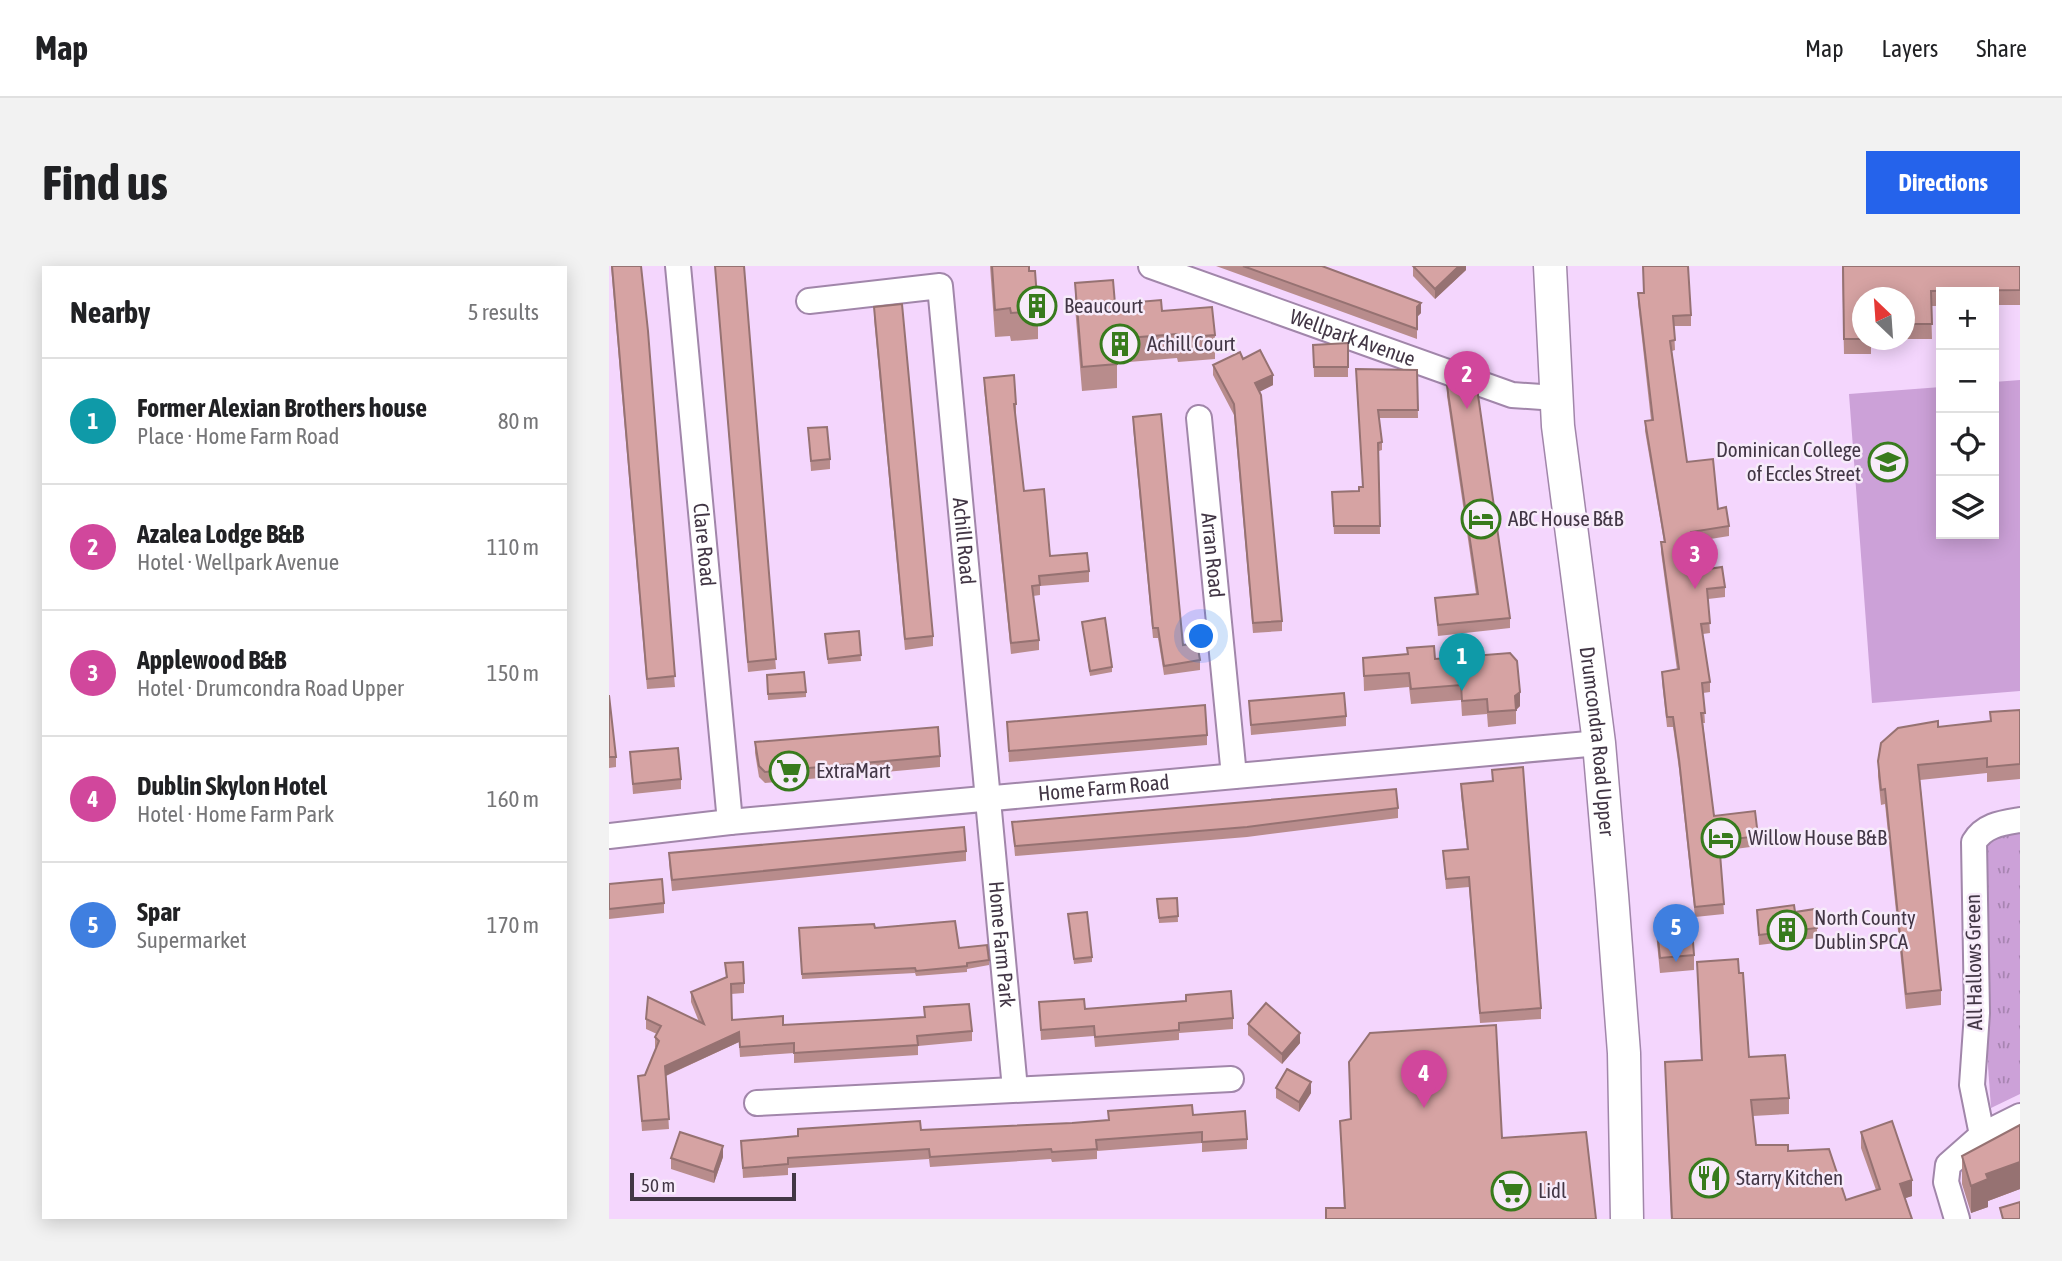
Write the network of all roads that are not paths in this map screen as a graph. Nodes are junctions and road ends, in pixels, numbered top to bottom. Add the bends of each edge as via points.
1 (678, 266) edge
2 (1151, 266) edge
3 (1550, 266) edge
4 (809, 301) dead end
5 (1556, 398) junction
6 (1199, 418) dead end
7 (1599, 743) junction
8 (1234, 776) junction
9 (989, 798) junction
10 (2020, 820) edge
11 (730, 822) junction
12 (609, 836) edge
13 (1231, 1079) dead end
14 (1015, 1089) junction
15 (757, 1103) dead end
16 (2020, 1116) edge
17 (1982, 1135) junction
18 (1627, 1219) edge
19 (1957, 1219) edge

1 - 11 street, Clare Road
2 - 5 street, Wellpark Avenue via 1512,395
3 - 5 main road, Drumcondra Road Upper
4 - 9 street, Achill Road via 940,286
5 - 7 main road, Drumcondra Road Upper
6 - 8 street, Arran Road
7 - 8 street, Home Farm Road
7 - 18 main road, Drumcondra Road Upper via 1624,1053
8 - 9 street, Home Farm Road
9 - 11 street, Home Farm Road
9 - 14 street, Home Farm Park
10 - 17 street, All Hallows Green via 1990,827 1974,842 1977,1013 1972,1085
11 - 12 street, Home Farm Road
13 - 14 street
14 - 15 street
16 - 17 street
17 - 19 street via 1954,1157 1945,1173

